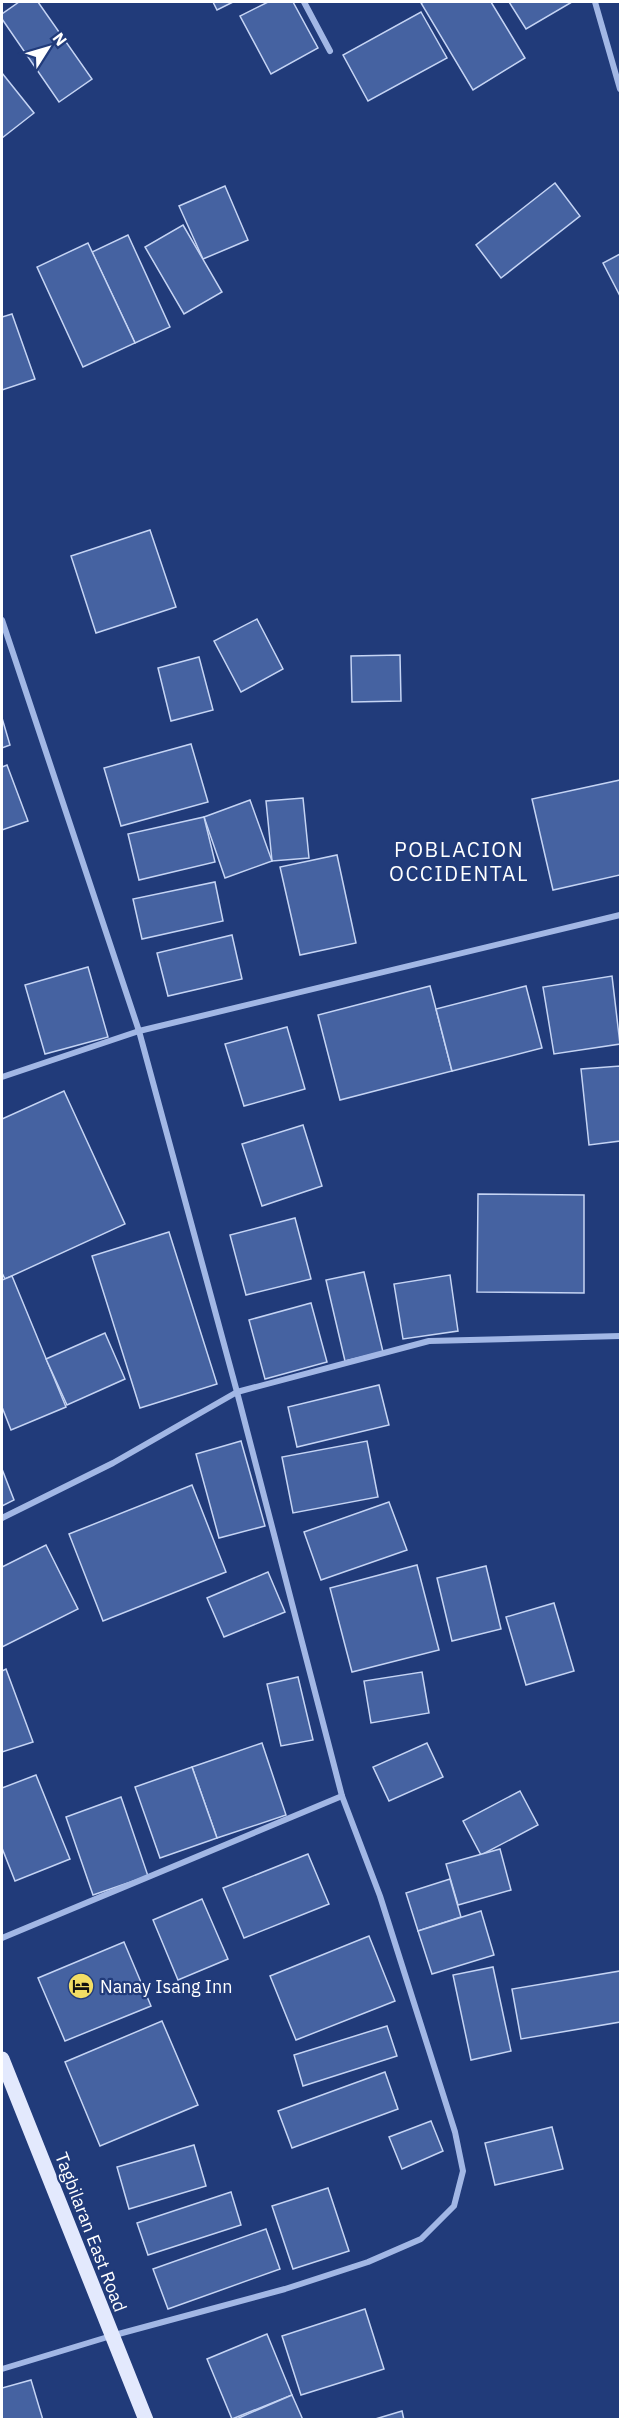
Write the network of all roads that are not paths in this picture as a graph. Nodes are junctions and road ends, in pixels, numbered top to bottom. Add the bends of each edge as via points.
1 (304, 2) edge
2 (595, 2) edge
3 (330, 51) dead end
4 (621, 89) edge
5 (2, 620) edge
6 (621, 915) edge
7 (139, 1031) junction
8 (2, 1077) edge
9 (621, 1336) edge
10 (237, 1392) junction
11 (2, 1518) edge
12 (342, 1796) junction
13 (2, 1938) edge
14 (2, 2059) edge
15 (111, 2336) junction
16 (2, 2369) edge
17 (146, 2420) edge

1 - 3 street
2 - 4 street
5 - 7 street
6 - 7 street
7 - 8 street
7 - 10 street
9 - 10 street via 429,1341
10 - 11 street via 113,1463
10 - 12 street
12 - 13 street
12 - 15 street via 380,1896 455,2132 464,2171 454,2206 422,2239 368,2262
14 - 15 main road, Tagbilaran East Road
15 - 16 street
15 - 17 main road, Tagbilaran East Road

